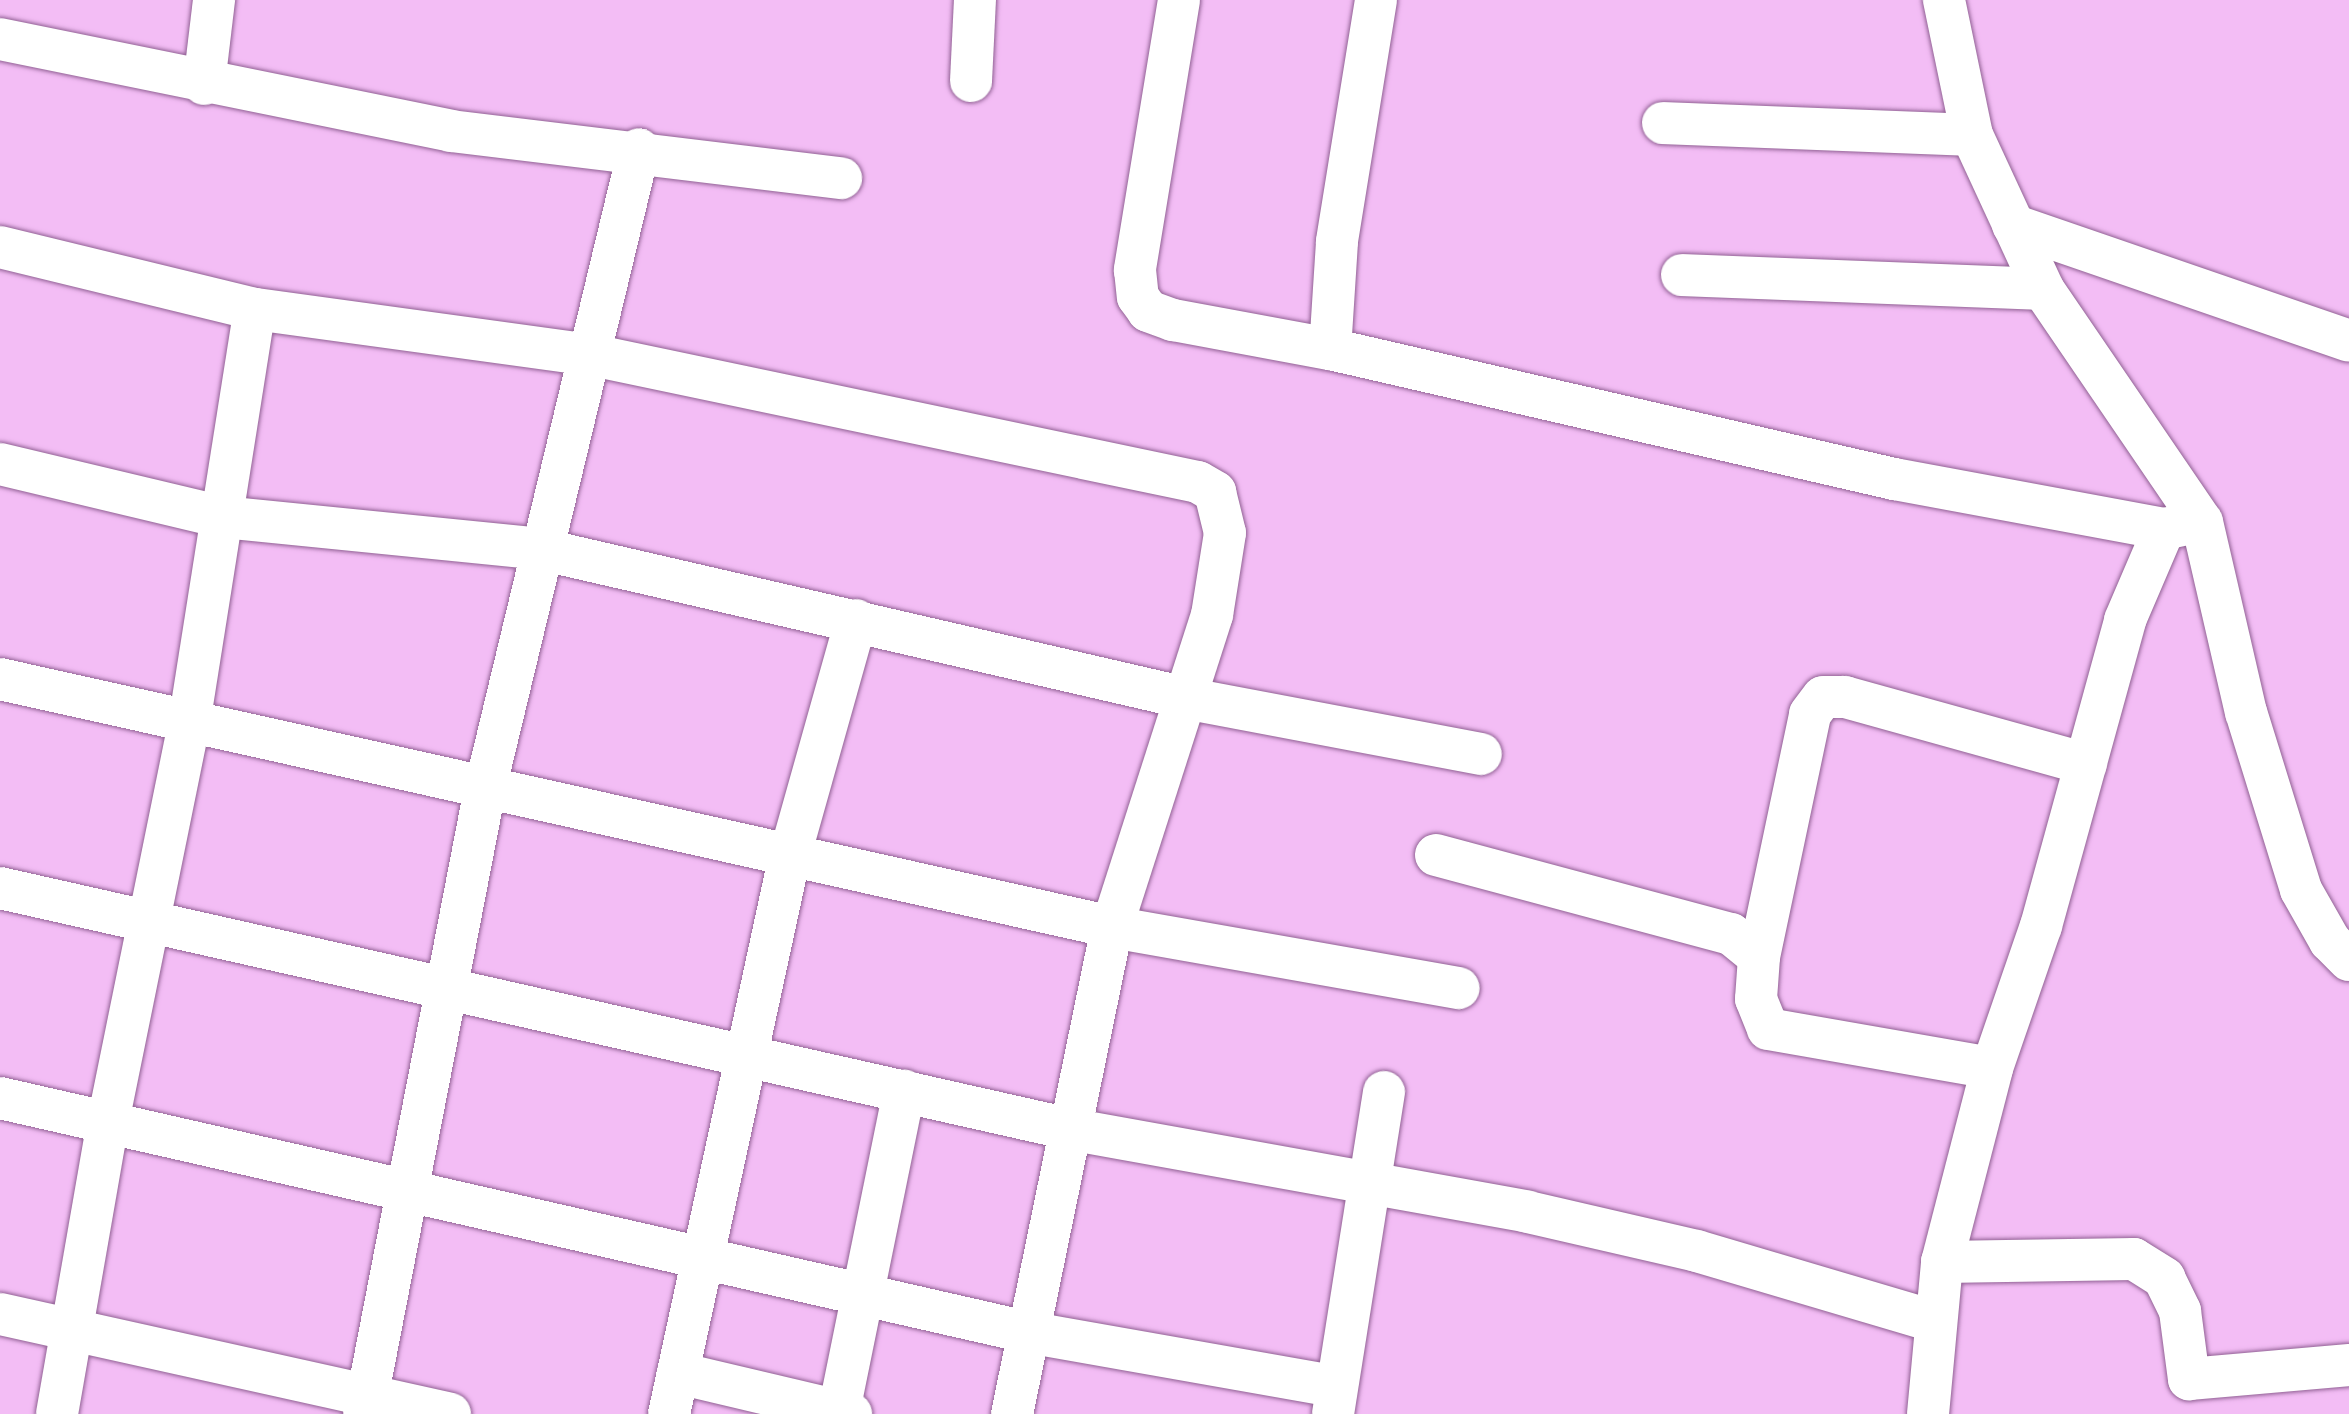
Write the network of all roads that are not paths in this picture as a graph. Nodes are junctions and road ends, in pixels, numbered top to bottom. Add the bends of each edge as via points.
1 (214, 0) edge
2 (975, 0) edge
3 (1179, 0) edge
4 (1376, 0) edge
5 (1944, 0) edge
6 (0, 39) edge
7 (971, 81) dead end
8 (204, 84) junction
9 (1663, 123) dead end
10 (1972, 135) junction
11 (639, 150) junction
12 (840, 178) dead end
13 (2014, 225) junction
14 (0, 247) edge
15 (1682, 274) dead end
16 (2043, 289) junction
17 (255, 309) junction
18 (2348, 337) edge
19 (1330, 349) junction
20 (592, 355) junction
21 (0, 464) edge
22 (222, 517) junction
23 (2183, 525) junction
24 (540, 548) junction
25 (856, 620) junction
26 (0, 679) edge
27 (1190, 699) junction
28 (190, 724) junction
29 (1481, 754) dead end
30 (2086, 764) junction
31 (485, 789) junction
32 (790, 855) junction
33 (1436, 855) dead end
34 (0, 888) edge
35 (150, 921) junction
36 (1112, 927) junction
37 (1758, 957) junction
38 (2349, 960) edge
39 (448, 988) junction
40 (1459, 988) dead end
41 (747, 1056) junction
42 (1992, 1068) junction
43 (904, 1091) junction
44 (1384, 1092) dead end
45 (0, 1098) edge
46 (108, 1122) junction
47 (1069, 1129) junction
48 (1371, 1183) junction
49 (406, 1193) junction
50 (706, 1259) junction
51 (1942, 1262) junction
52 (864, 1295) junction
53 (0, 1314) edge
54 (1933, 1321) junction
55 (72, 1330) junction
56 (1026, 1332) junction
57 (2349, 1365) edge
58 (678, 1373) junction
59 (1333, 1400) edge
60 (365, 1404) edge
61 (845, 1413) edge
62 (57, 1414) edge
63 (450, 1414) edge
64 (668, 1414) edge
65 (1012, 1414) edge
66 (1928, 1414) edge

1 - 8 street
2 - 7 street
3 - 19 street via 1135,270 1138,298 1148,311 1173,320
4 - 19 street via 1337,242
5 - 10 street
6 - 8 street
8 - 11 street via 451,130
9 - 10 street
10 - 13 street
11 - 12 street
11 - 20 street
13 - 16 street
13 - 18 street
14 - 17 street
15 - 16 street
16 - 23 street
17 - 20 street
17 - 22 street
19 - 23 street via 1894,478
20 - 24 street
20 - 27 street via 1198,482 1215,492 1225,533
21 - 22 street
22 - 24 street
22 - 28 street
23 - 30 street via 2125,620
23 - 38 street via 2300,890
24 - 25 street
24 - 31 street
25 - 27 street
25 - 32 street
26 - 28 street
27 - 29 street
27 - 36 street
28 - 31 street
28 - 35 street
30 - 37 street via 1823,697 1810,714
30 - 42 street
31 - 32 street
31 - 39 street
32 - 36 street
32 - 41 street
33 - 37 street via 1730,934
34 - 35 street
35 - 39 street
35 - 46 street
36 - 40 street
36 - 47 street
37 - 42 street via 1756,999 1768,1029
39 - 41 street
39 - 49 street
41 - 43 street
41 - 50 street
42 - 51 street
43 - 47 street
43 - 52 street
44 - 48 street
45 - 46 street
46 - 49 street
46 - 55 street
47 - 48 street
47 - 56 street
48 - 54 street via 1697,1251
48 - 59 street
49 - 50 street
49 - 60 street
50 - 52 street
50 - 58 street
51 - 54 street
51 - 57 street via 2134,1259 2164,1278 2180,1311 2190,1378
52 - 56 street
52 - 61 street
53 - 55 street
54 - 66 street
55 - 60 street
55 - 62 street
56 - 59 street
56 - 65 street
58 - 61 street
58 - 64 street
60 - 63 street

